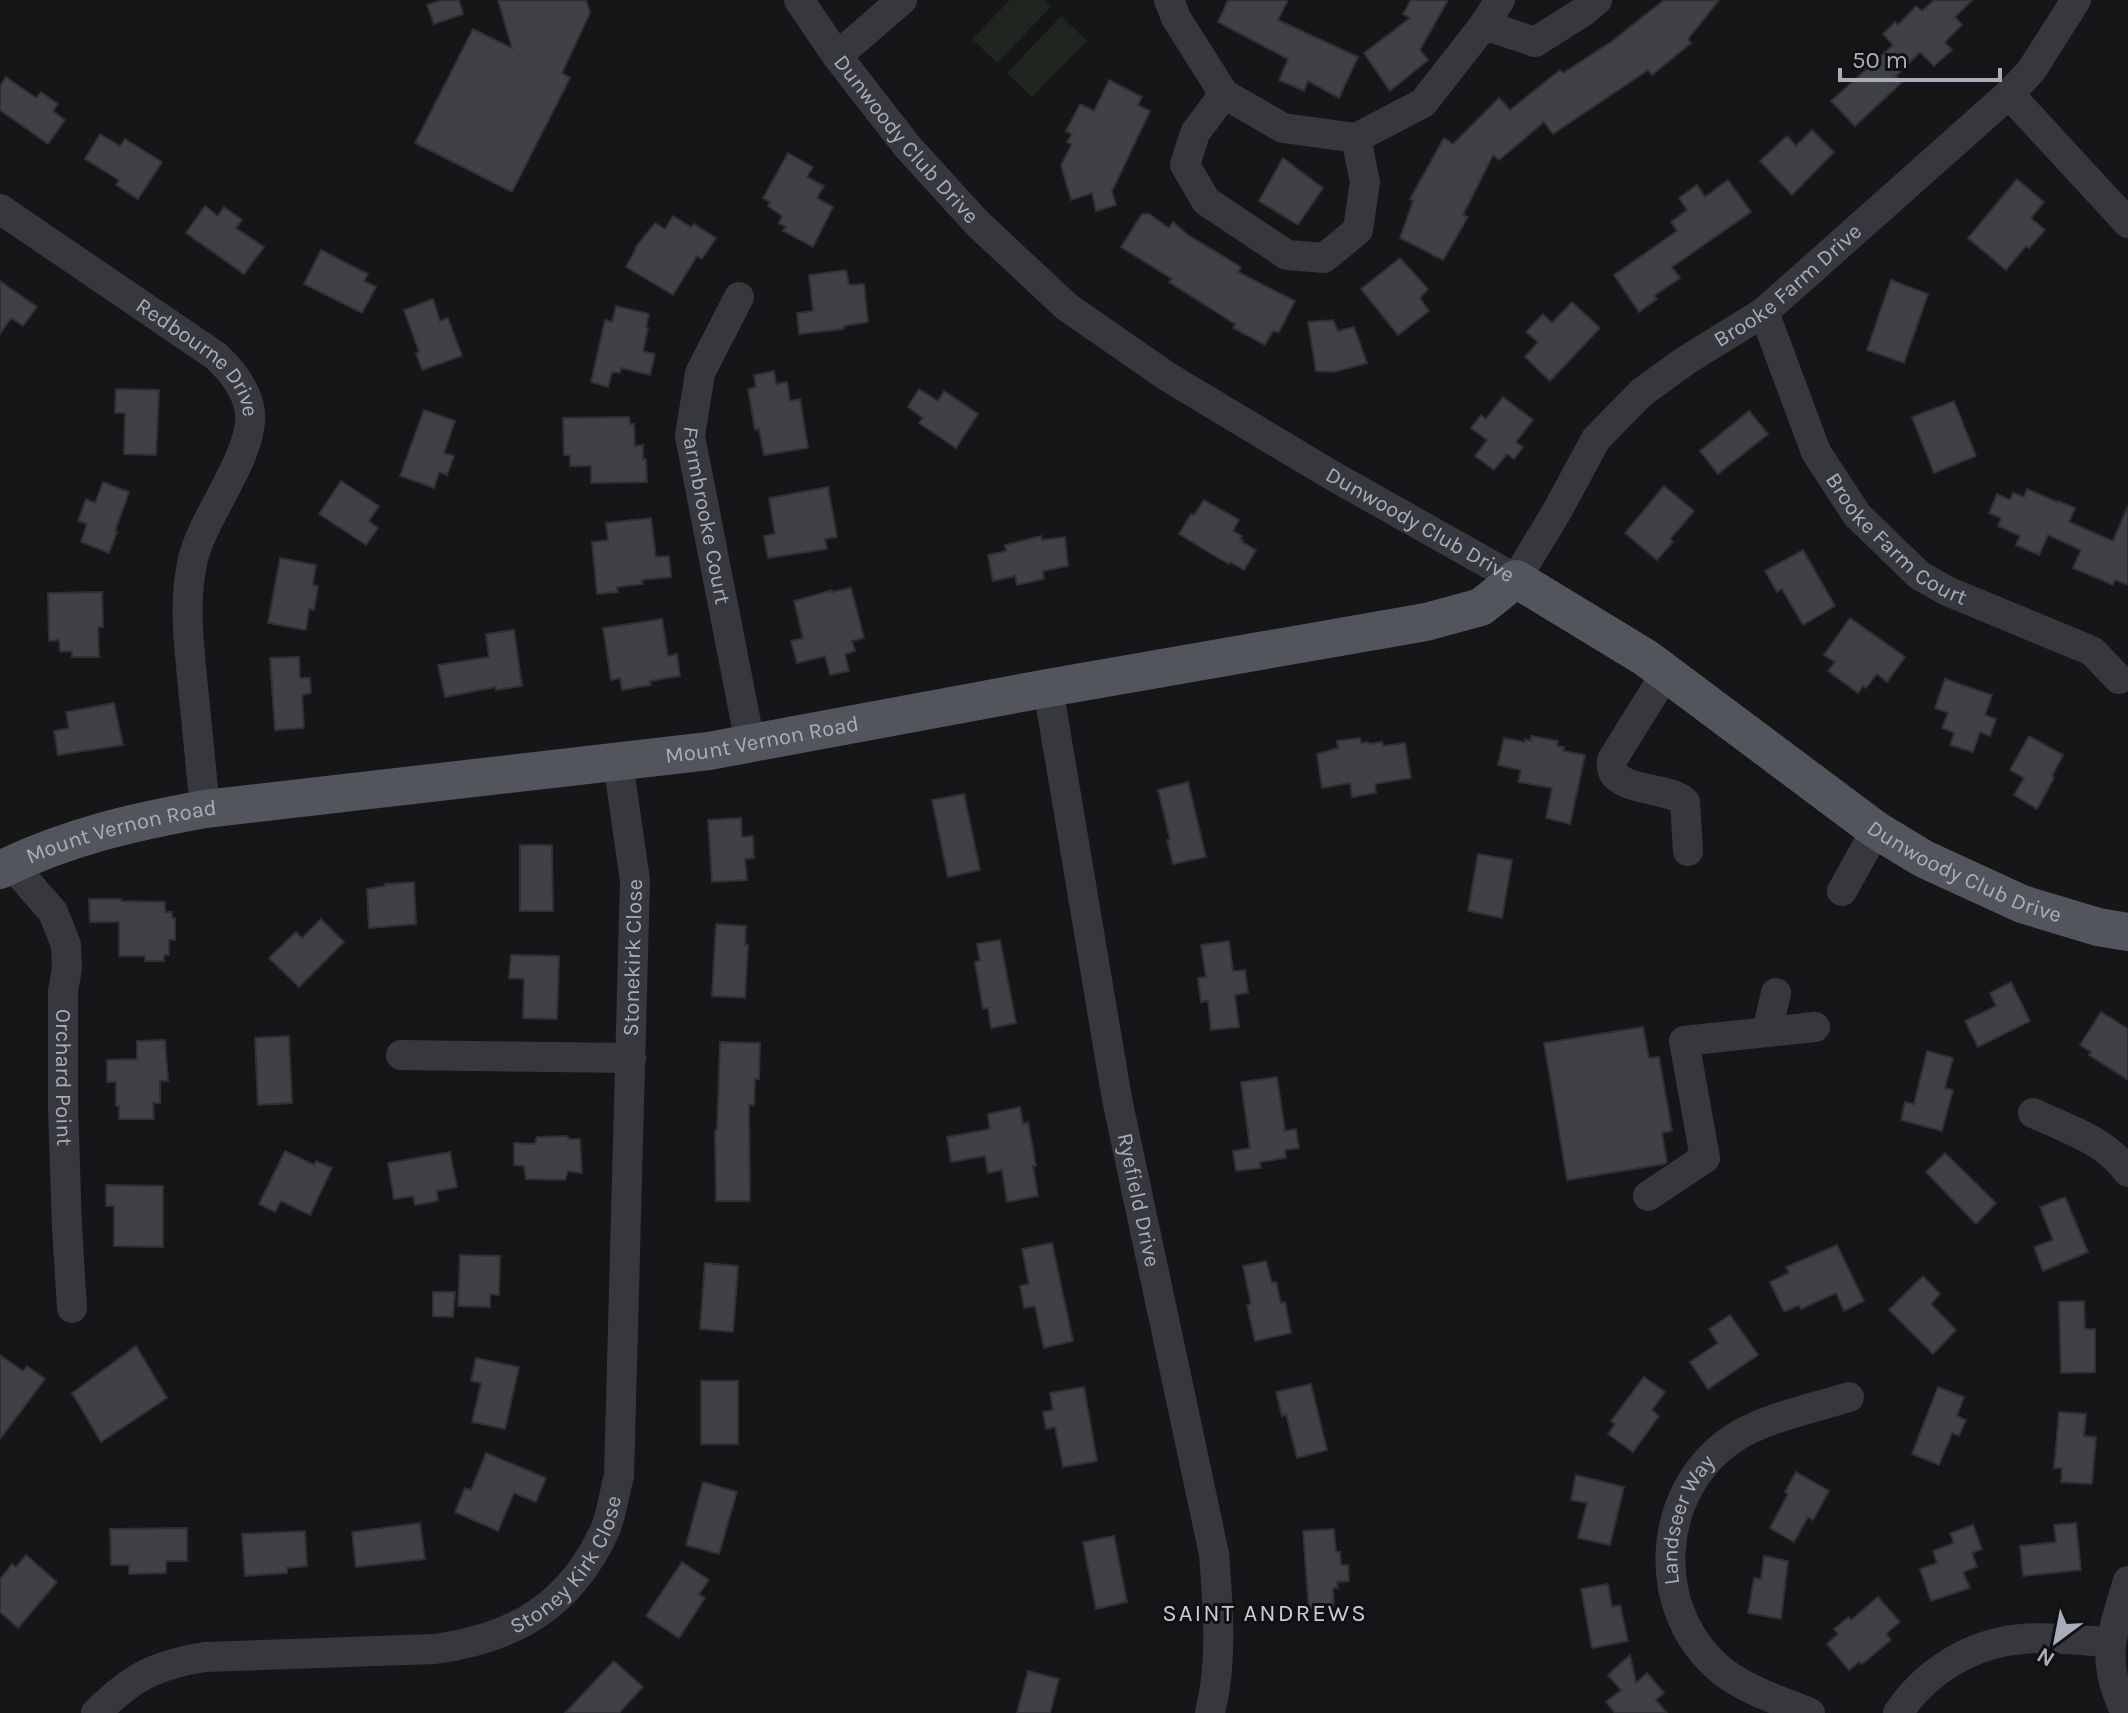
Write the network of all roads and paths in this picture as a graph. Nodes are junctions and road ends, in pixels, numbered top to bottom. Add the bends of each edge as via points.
1 (799, 0) edge
2 (902, 0) edge
3 (1169, 0) edge
4 (1597, 0) edge
5 (2076, 0) edge
6 (1492, 12) edge
7 (837, 56) junction
8 (1224, 94) junction
9 (2009, 94) junction
10 (1356, 138) junction
11 (0, 209) edge
12 (2128, 223) edge
13 (739, 297) dead end
14 (1764, 312) junction
15 (1516, 579) junction
16 (1666, 673) junction
17 (2119, 679) dead end
18 (1048, 688) junction
19 (750, 743) junction
20 (618, 762) junction
21 (205, 809) junction
22 (1876, 830) junction
23 (1688, 851) dead end
24 (6, 867) edge
25 (1842, 891) dead end
26 (2128, 932) edge
27 (1776, 993) dead end
28 (1815, 1027) dead end
29 (1767, 1032) junction
30 (401, 1055) dead end
31 (631, 1058) junction
32 (2033, 1113) dead end
33 (2128, 1172) edge
34 (1648, 1196) dead end
35 (72, 1308) dead end
36 (1849, 1397) dead end
37 (2128, 1581) edge
38 (2110, 1642) junction
39 (96, 1713) edge
40 (1210, 1713) edge
41 (1810, 1713) edge
42 (1898, 1713) edge
43 (2126, 1713) edge

1 - 7 street, Dunwoody Club Drive
2 - 7 street
3 - 8 street
4 - 6 street via 1535,42
5 - 9 street, Brooke Farm Drive via 2031,71
6 - 10 street via 1423,103
7 - 15 street, Dunwoody Club Drive via 907,146 977,223 1067,307 1168,377
8 - 10 street via 1283,128
8 - 10 street via 1195,133 1185,165 1206,201 1287,255 1324,258 1358,230 1365,182
9 - 12 street
9 - 14 street, Brooke Farm Drive
11 - 21 street, Redbourne Drive via 216,356 243,390 250,412 248,441 202,531 188,589
13 - 19 street, Farmbrooke Court via 700,373 690,436
14 - 15 street, Brooke Farm Drive via 1641,393 1596,439
14 - 17 street, Brooke Farm Court via 1816,452 1857,515 1919,575 2092,651
15 - 16 main road, Dunwoody Club Drive
15 - 18 main road, Mount Vernon Road via 1481,607 1426,622
16 - 22 main road, Dunwoody Club Drive
16 - 23 street via 1611,767 1629,785 1673,794 1685,802
18 - 19 main road, Mount Vernon Road
18 - 40 street, Ryefield Drive via 1117,1099 1214,1554 1220,1624
19 - 20 main road, Mount Vernon Road
20 - 21 main road, Mount Vernon Road
20 - 31 street, Stonekirk Close via 635,880
21 - 24 main road, Mount Vernon Road via 127,823
22 - 25 street
22 - 26 main road, Dunwoody Club Drive via 1924,859 2022,904
24 - 35 street, Orchard Point via 53,912 66,945 63,1107
27 - 29 street
28 - 29 street
29 - 34 street via 1684,1041 1705,1158
30 - 31 street
31 - 39 street, Stoney Kirk Close via 619,1476 605,1529 578,1575 528,1620 469,1645 176,1662 148,1672
32 - 33 street via 2090,1139 2118,1158
36 - 41 street, Landseer Way via 1756,1427 1712,1456 1678,1508 1670,1542 1675,1601 1703,1652 1754,1691
37 - 38 street
38 - 42 street via 1997,1642 1941,1668
38 - 43 street via 2115,1691

